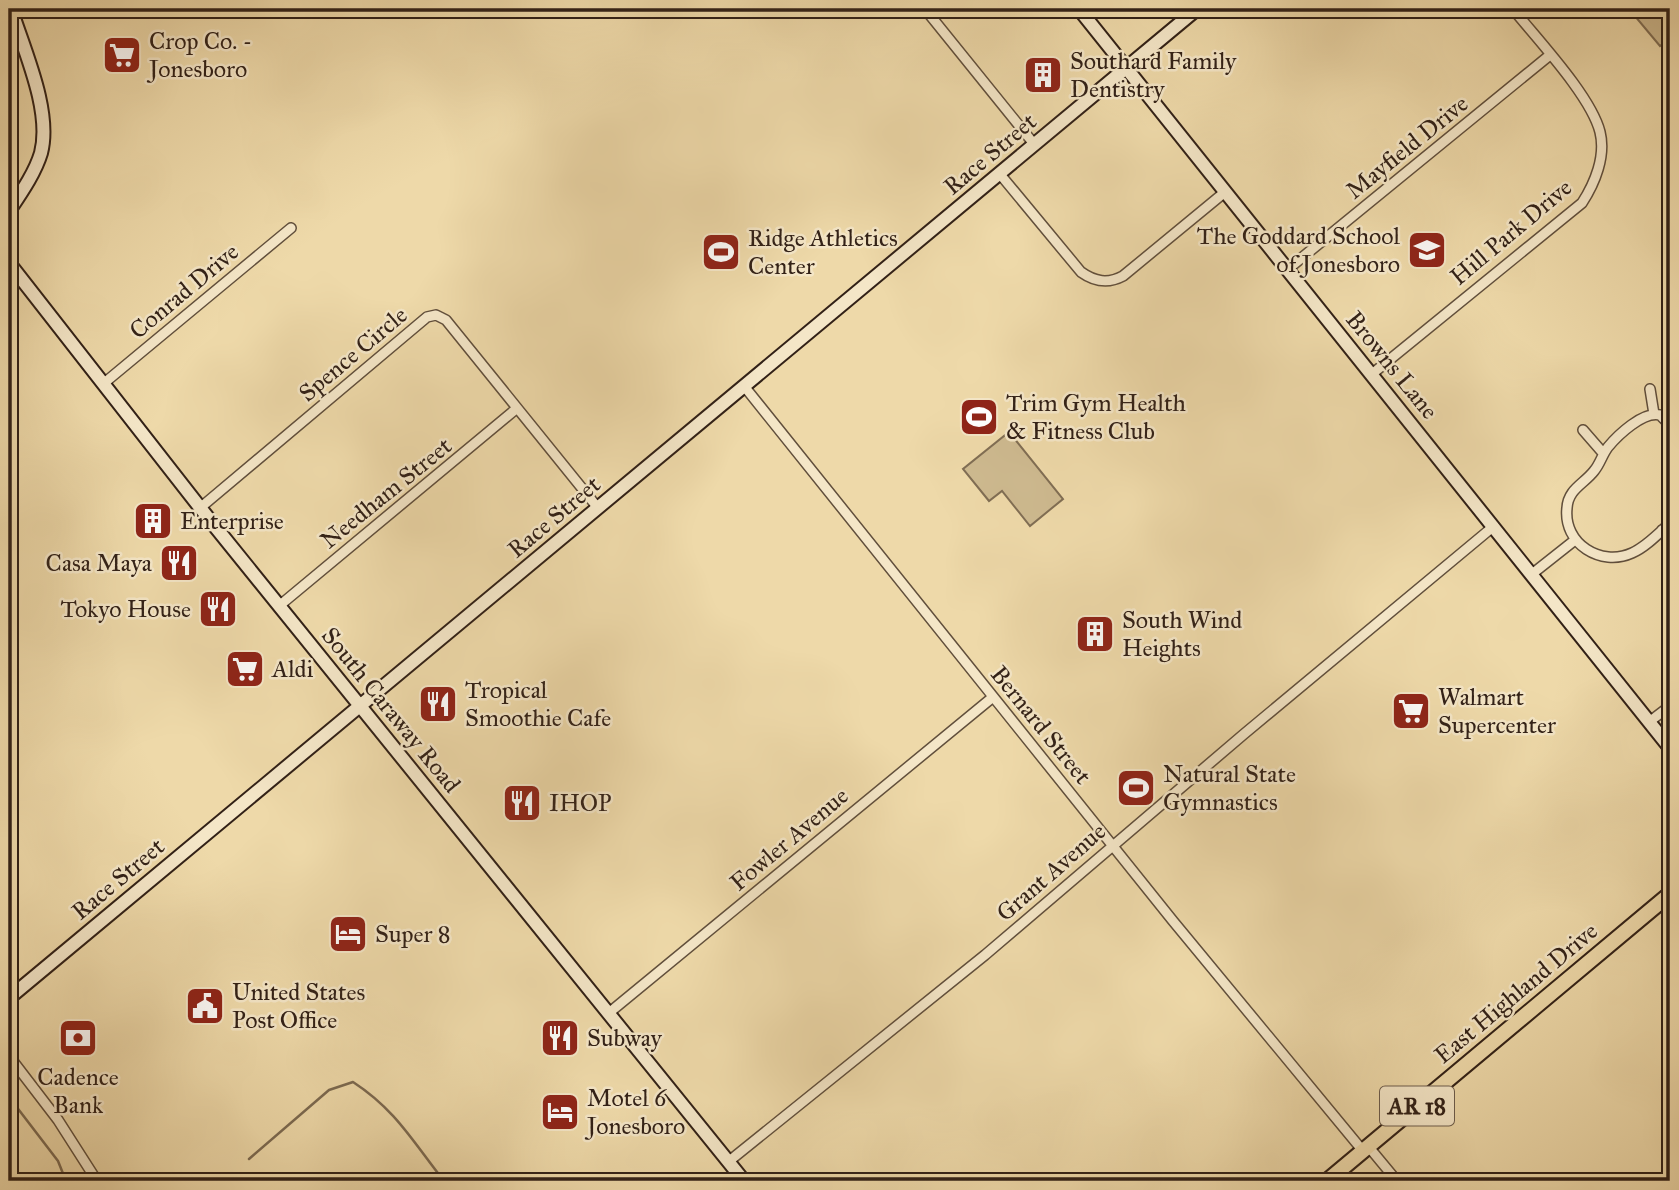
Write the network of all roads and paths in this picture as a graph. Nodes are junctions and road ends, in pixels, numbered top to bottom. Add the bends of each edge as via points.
1 (11, 9) edge
2 (925, 9) edge
3 (1079, 9) edge
4 (1197, 9) edge
5 (1513, 9) edge
6 (1550, 55) junction
7 (1126, 68) junction
8 (1034, 144) junction
9 (999, 173) junction
10 (1225, 192) junction
11 (9, 211) edge
12 (291, 228) dead end
13 (9, 263) edge
14 (1288, 269) junction
15 (1372, 374) junction
16 (103, 384) junction
17 (744, 386) junction
18 (1650, 389) dead end
19 (516, 408) junction
20 (1654, 414) junction
21 (1670, 425) edge
22 (1583, 430) dead end
23 (1603, 453) junction
24 (200, 508) junction
25 (598, 508) junction
26 (1670, 523) edge
27 (1494, 526) junction
28 (1662, 530) junction
29 (1575, 540) junction
30 (1670, 540) edge
31 (1532, 575) junction
32 (279, 606) junction
33 (993, 697) junction
34 (360, 706) junction
35 (1670, 706) edge
36 (1649, 722) junction
37 (1670, 748) edge
38 (1112, 844) junction
39 (1670, 894) edge
40 (9, 998) edge
41 (610, 1012) junction
42 (9, 1055) edge
43 (1366, 1149) junction
44 (728, 1162) junction
45 (97, 1181) edge
46 (744, 1181) edge
47 (1327, 1181) edge
48 (1397, 1181) edge

1 - 11 street via 41,106 44,133 35,168
2 - 8 street
3 - 7 street, Browns Lane
4 - 7 street, Race Street
5 - 6 street, Hill Park Drive
6 - 14 street, Mayfield Drive
6 - 15 street, Hill Park Drive via 1593,112 1601,132 1602,154 1591,188 1582,203
7 - 8 street, Race Street
7 - 10 street, Browns Lane
8 - 9 street, Race Street
9 - 10 street via 1080,271 1106,281 1123,276
9 - 17 street, Race Street
10 - 14 street, Browns Lane
12 - 16 street, Conrad Drive
13 - 16 street, South Caraway Road
14 - 15 street, Browns Lane
15 - 27 street, Browns Lane
16 - 24 street, South Caraway Road
17 - 25 street, Race Street
17 - 33 street, Bernard Street
18 - 20 street
19 - 24 street, Spence Circle via 446,320 432,315
19 - 25 street, Spence Circle
19 - 32 street, Needham Street
20 - 21 street
20 - 23 street via 1644,416
22 - 23 street
23 - 29 street via 1568,502 1568,528
24 - 32 street, South Caraway Road
25 - 34 street, Race Street
26 - 28 street
27 - 31 street, Browns Lane
27 - 38 street, Grant Avenue
28 - 29 street via 1636,551 1619,557 1591,553
28 - 30 street
29 - 31 street
31 - 36 street, Browns Lane
32 - 34 street, South Caraway Road
33 - 38 street, Bernard Street
33 - 41 street, Fowler Avenue
34 - 40 street, Race Street
34 - 41 street, South Caraway Road
35 - 36 street
36 - 37 street, Browns Lane
38 - 43 street, Bernard Street
38 - 44 street, Grant Avenue via 985,955
39 - 43 main road, East Highland Drive / AR 18
41 - 44 street, South Caraway Road
42 - 45 street
43 - 47 main road, East Highland Drive / AR 18
43 - 48 street, Bernard Street
44 - 46 street, South Caraway Road

